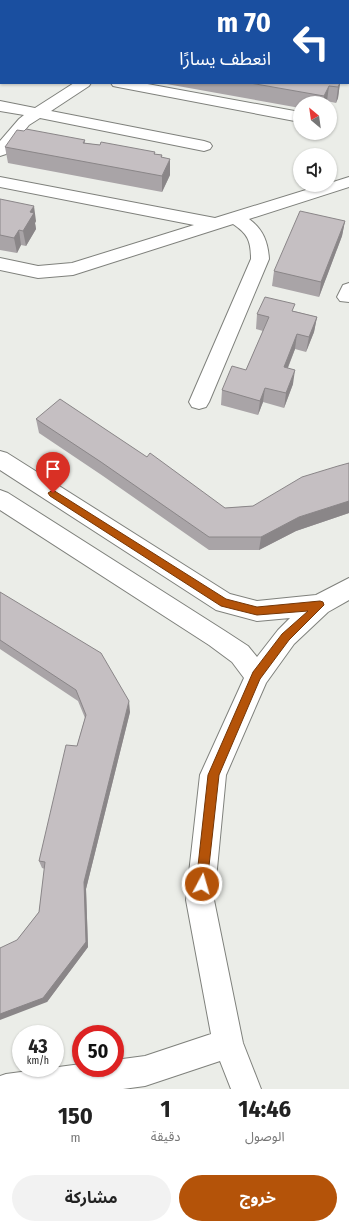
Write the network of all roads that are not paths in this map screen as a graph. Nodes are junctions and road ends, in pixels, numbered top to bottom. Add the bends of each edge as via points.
1 (82, 84) edge
2 (123, 84) edge
3 (0, 106) edge
4 (35, 113) junction
5 (293, 116) edge
6 (204, 146) dead end
7 (0, 151) edge
8 (0, 182) edge
9 (349, 182) edge
10 (235, 218) junction
11 (215, 224) junction
12 (0, 264) edge
13 (199, 402) dead end
14 (0, 460) edge
15 (0, 499) edge
16 (349, 588) edge
17 (320, 605) junction
18 (257, 676) junction
19 (228, 1043) junction
20 (6, 1089) edge
21 (246, 1089) edge

1 - 4 street
2 - 5 street
3 - 4 street
4 - 6 street
4 - 7 street
8 - 11 street
9 - 10 street
10 - 11 street
10 - 13 street via 251,228 260,244 260,259
11 - 12 street via 73,269 38,272
14 - 17 street via 224,603 257,611
15 - 18 street via 217,638 240,654
16 - 17 street
17 - 18 street via 286,637
18 - 19 street via 213,775 200,900
19 - 20 street via 145,1071
19 - 21 street

